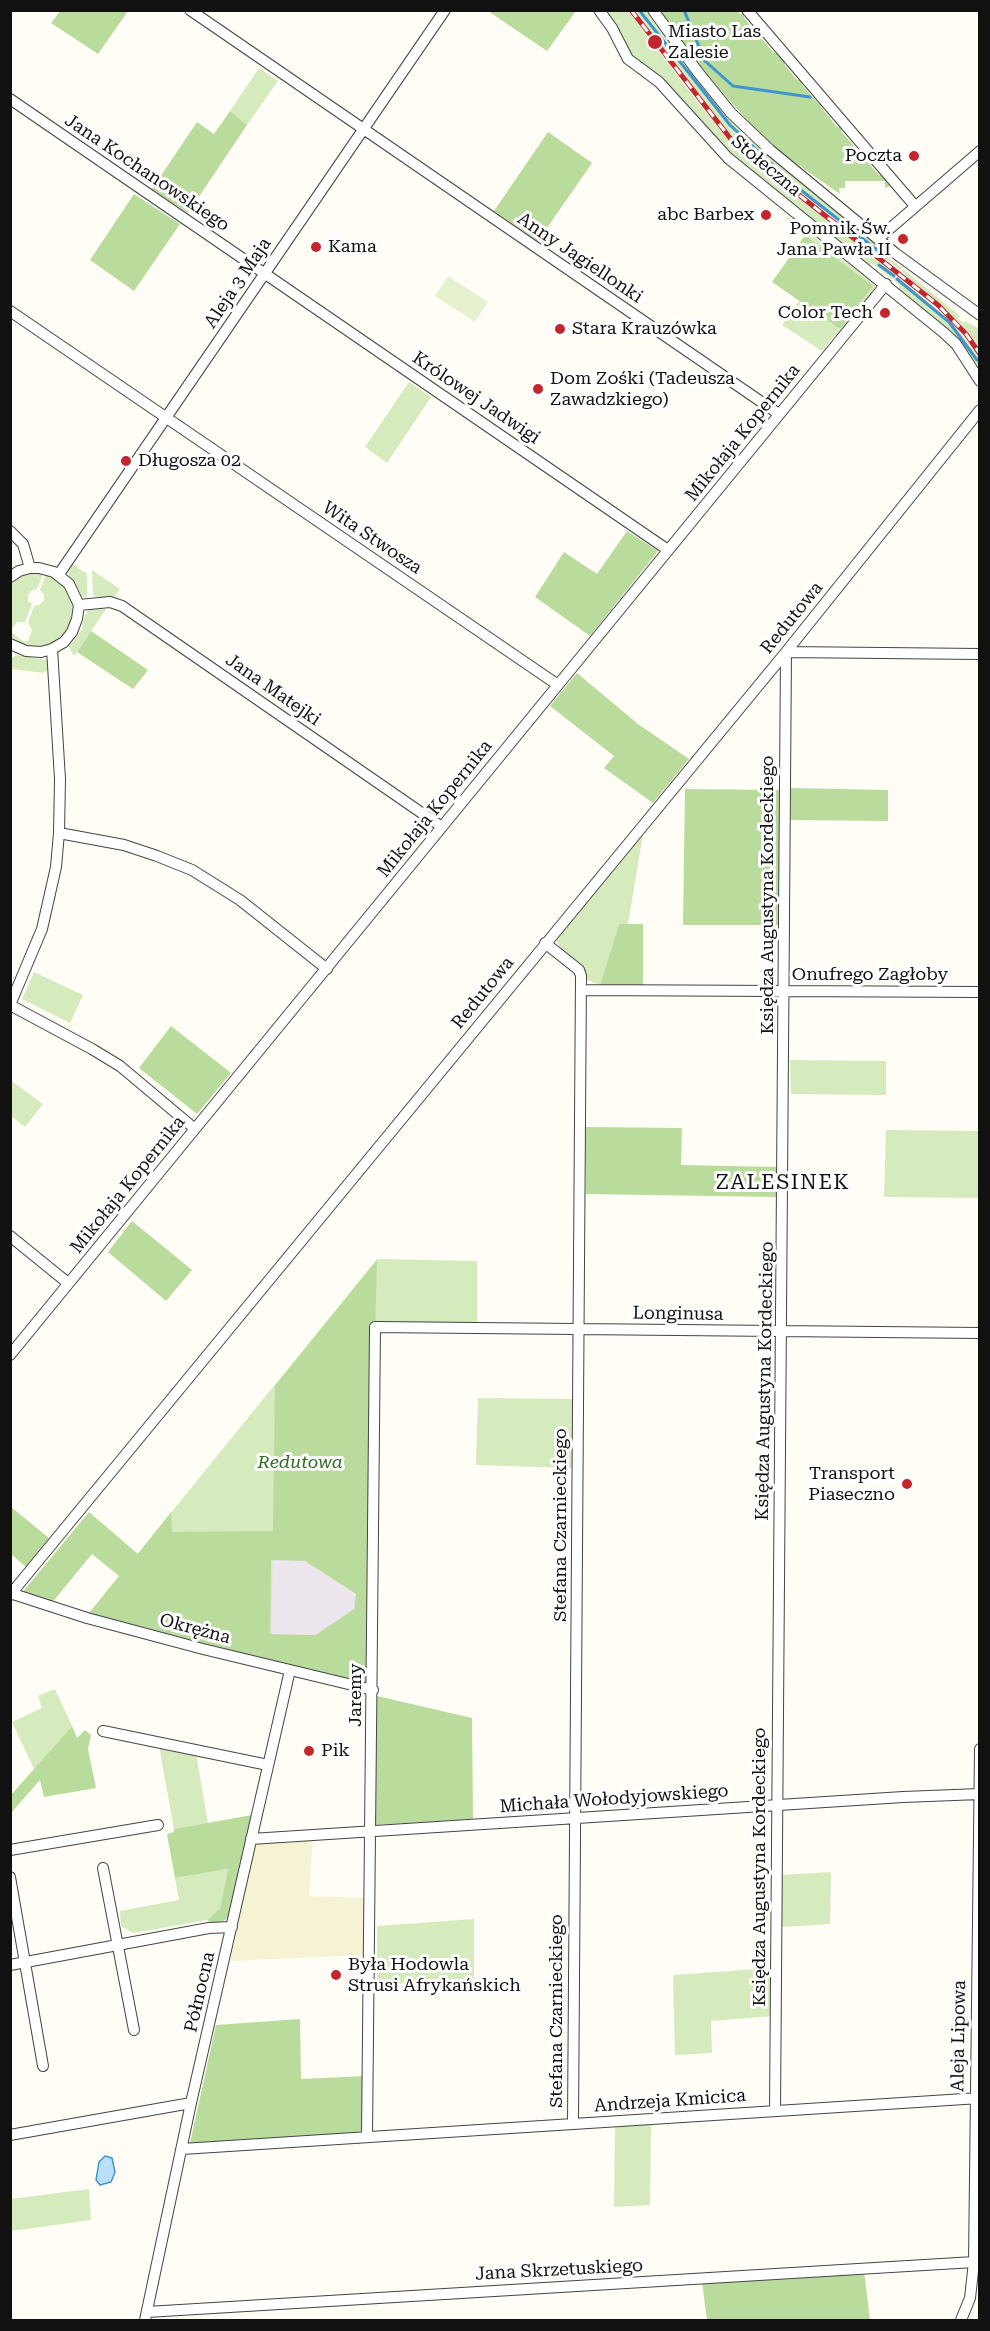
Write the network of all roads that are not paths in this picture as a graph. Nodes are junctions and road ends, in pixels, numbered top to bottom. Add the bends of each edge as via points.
1 (190, 10) edge
2 (445, 10) edge
3 (599, 10) edge
4 (653, 10) edge
5 (747, 10) edge
6 (10, 99) edge
7 (363, 129) junction
8 (980, 151) edge
9 (915, 206) junction
10 (879, 238) junction
11 (265, 274) junction
12 (886, 284) junction
13 (10, 311) edge
14 (980, 315) edge
15 (980, 381) edge
16 (980, 410) edge
17 (779, 414) junction
18 (166, 418) junction
19 (10, 531) edge
20 (668, 550) junction
21 (30, 568) junction
22 (59, 574) junction
23 (10, 577) edge
24 (79, 605) junction
25 (11, 645) edge
26 (52, 649) junction
27 (786, 652) junction
28 (980, 654) edge
29 (558, 685) junction
30 (442, 827) junction
31 (59, 833) junction
32 (546, 943) junction
33 (327, 969) junction
34 (581, 990) junction
35 (785, 991) junction
36 (980, 992) edge
37 (10, 1005) edge
38 (195, 1130) junction
39 (10, 1236) edge
40 (68, 1283) junction
41 (375, 1327) joint
42 (579, 1330) junction
43 (782, 1332) junction
44 (980, 1333) edge
45 (10, 1355) edge
46 (11, 1594) edge
47 (290, 1670) junction
48 (373, 1690) junction
49 (103, 1731) dead end
50 (980, 1749) edge
51 (268, 1765) junction
52 (979, 1794) edge
53 (777, 1805) junction
54 (575, 1818) junction
55 (158, 1825) dead end
56 (371, 1830) junction
57 (251, 1839) junction
58 (10, 1850) edge
59 (103, 1868) dead end
60 (10, 1877) edge
61 (232, 1927) junction
62 (118, 1945) junction
63 (25, 1962) junction
64 (10, 1965) edge
65 (134, 2030) dead end
66 (43, 2066) dead end
67 (977, 2098) edge
68 (191, 2103) junction
69 (775, 2111) junction
70 (573, 2123) junction
71 (10, 2135) edge
72 (367, 2136) junction
73 (182, 2149) junction
74 (974, 2262) junction
75 (146, 2316) edge
76 (961, 2320) edge

1 - 7 street, Anny Jagiellonki
2 - 7 street, Aleja 3 Maja
3 - 12 street, Stołeczna via 628,59 659,82 728,158
4 - 10 street via 731,113 770,150
5 - 9 street
6 - 11 street, Jana Kochanowskiego
7 - 11 street, Aleja 3 Maja
7 - 17 street, Anny Jagiellonki
8 - 9 street
9 - 10 street
10 - 14 street
11 - 18 street, Aleja 3 Maja
11 - 20 street, Królowej Jadwigi
12 - 15 street, Stołeczna via 952,340
12 - 17 street, Mikołaja Kopernika
13 - 18 street, Wita Stwosza
16 - 27 street, Redutowa
17 - 20 street, Mikołaja Kopernika
18 - 22 street, Aleja 3 Maja
18 - 29 street, Wita Stwosza
19 - 21 street via 23,544
20 - 29 street, Mikołaja Kopernika
21 - 22 street
21 - 23 street
22 - 24 street
24 - 26 street via 72,632
24 - 30 street, Jana Matejki via 110,602 122,606
25 - 26 street via 26,651
26 - 31 street via 60,779
27 - 28 street
27 - 32 street, Redutowa
27 - 35 street, Księdza Augustyna Kordeckiego
29 - 30 street, Mikołaja Kopernika
30 - 33 street, Mikołaja Kopernika
31 - 33 street via 124,845 192,870 240,900
31 - 37 street via 48,909
32 - 34 street, Stefana Czarnieckiego via 579,970
32 - 46 street, Redutowa
33 - 38 street, Mikołaja Kopernika
34 - 35 street, Onufrego Zagłoby
34 - 42 street, Stefana Czarnieckiego
35 - 36 street, Onufrego Zagłoby
35 - 43 street, Księdza Augustyna Kordeckiego
37 - 38 street via 120,1066
38 - 40 street, Mikołaja Kopernika
39 - 40 street
40 - 45 street, Mikołaja Kopernika
41 - 42 street, Longinusa
41 - 48 street, Jaremy
42 - 43 street, Longinusa
42 - 54 street, Stefana Czarnieckiego
43 - 44 street, Longinusa
43 - 53 street, Księdza Augustyna Kordeckiego
46 - 47 street, Okrężna via 87,1618
47 - 48 street, Okrężna
47 - 51 street, Północna
48 - 56 street, Jaremy
49 - 51 street
50 - 52 street, Aleja Lipowa
51 - 57 street, Północna
52 - 53 street, Michała Wołodyjowskiego
52 - 67 street, Aleja Lipowa
53 - 54 street, Michała Wołodyjowskiego
53 - 69 street, Księdza Augustyna Kordeckiego
54 - 56 street, Michała Wołodyjowskiego
54 - 70 street, Stefana Czarnieckiego
55 - 58 street
56 - 57 street, Michała Wołodyjowskiego
56 - 72 street, Jaremy
57 - 61 street, Północna
59 - 62 street
60 - 63 street
61 - 62 street
61 - 68 street, Północna
62 - 63 street
62 - 65 street
63 - 64 street
63 - 66 street
67 - 69 street, Andrzeja Kmicica
67 - 74 street, Aleja Lipowa
68 - 71 street
68 - 73 street, Północna
69 - 70 street, Andrzeja Kmicica
70 - 72 street, Andrzeja Kmicica
72 - 73 street, Andrzeja Kmicica
73 - 75 street, Północna
74 - 75 street, Jana Skrzetuskiego
74 - 76 street, Aleja Lipowa via 970,2298

